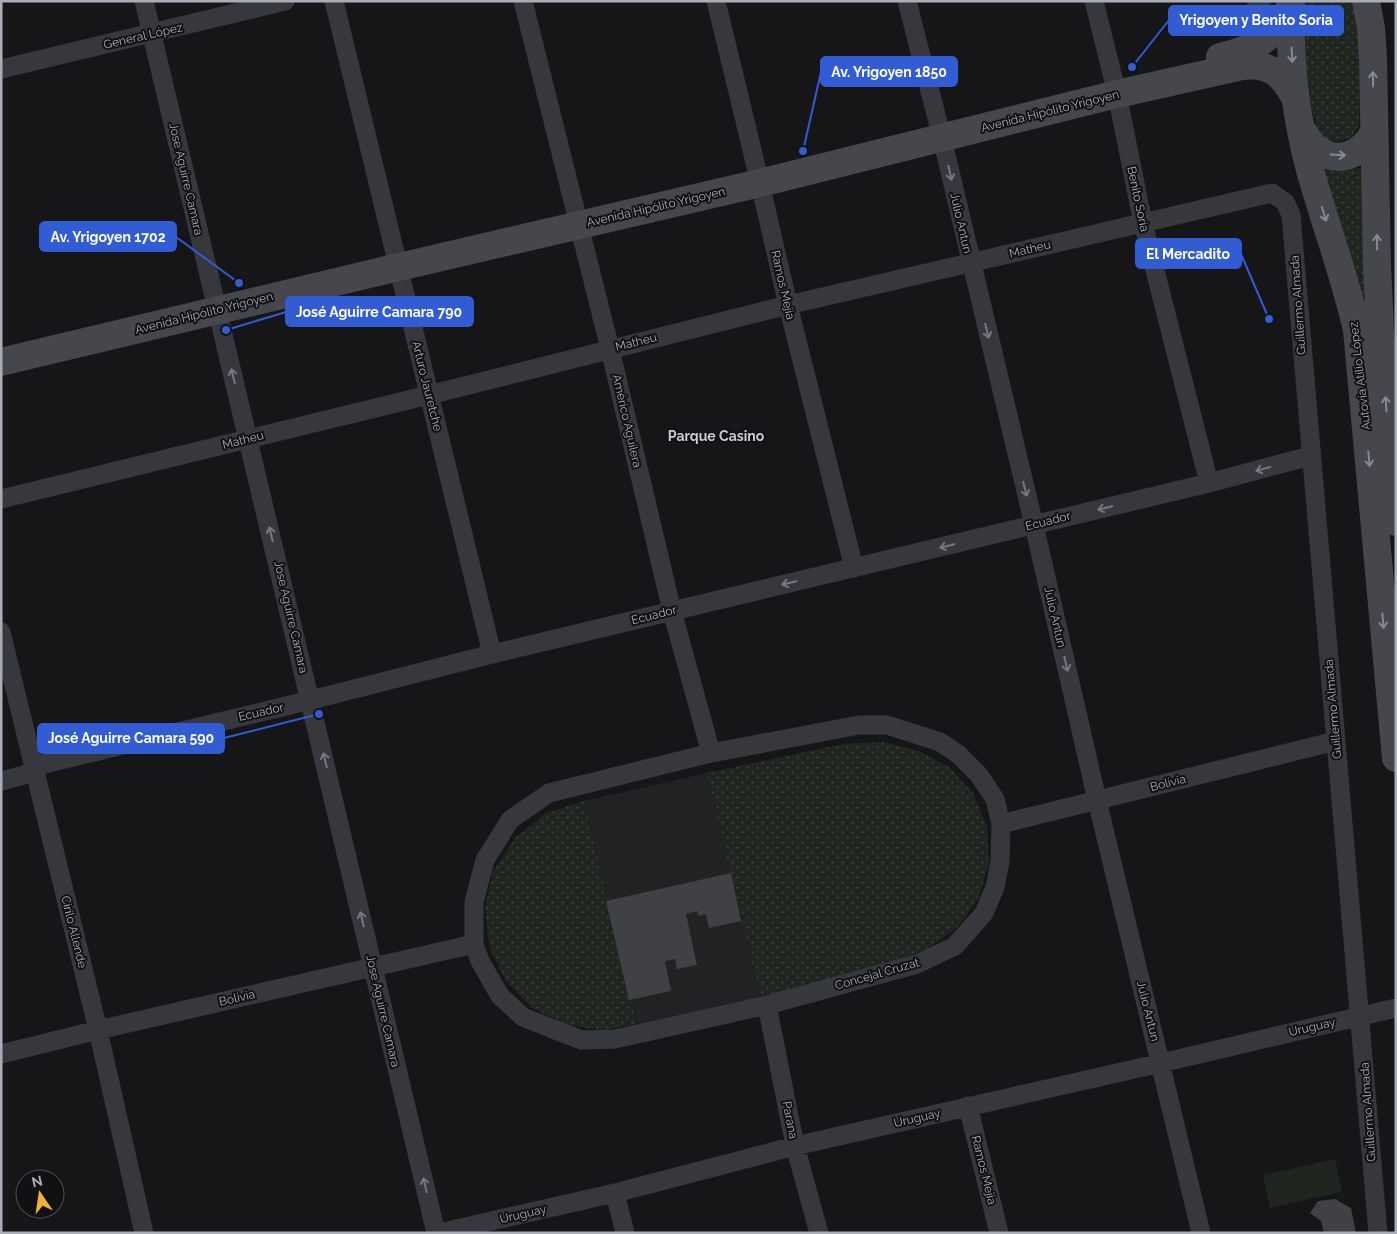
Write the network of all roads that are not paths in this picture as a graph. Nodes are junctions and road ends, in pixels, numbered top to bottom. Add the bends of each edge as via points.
1 (144, 1) edge
2 (285, 1) edge
3 (334, 1) edge
4 (523, 1) edge
5 (716, 1) edge
6 (907, 1) edge
7 (1094, 1) edge
8 (1257, 1) edge
9 (1366, 1) edge
10 (1292, 4) edge
11 (152, 34) junction
12 (1253, 47) junction
13 (1, 69) edge
14 (1115, 88) junction
15 (1296, 100) junction
16 (1302, 130) junction
17 (940, 132) junction
18 (1374, 132) junction
19 (759, 176) junction
20 (1272, 193) joint
21 (577, 220) junction
22 (1143, 223) junction
23 (397, 260) junction
24 (970, 263) junction
25 (215, 303) junction
26 (788, 305) junction
27 (610, 349) junction
28 (1, 351) edge
29 (1, 362) edge
30 (430, 395) junction
31 (249, 438) junction
32 (1310, 456) junction
33 (1209, 483) junction
34 (1, 499) edge
35 (1396, 522) edge
36 (1034, 525) junction
37 (854, 568) junction
38 (672, 611) junction
39 (1, 632) edge
40 (492, 654) junction
41 (311, 700) junction
42 (1336, 741) junction
43 (710, 753) junction
44 (1396, 758) edge
45 (35, 770) junction
46 (1, 780) edge
47 (1097, 800) junction
48 (1001, 824) junction
49 (474, 944) junction
50 (373, 966) junction
51 (767, 1005) junction
52 (1396, 1008) edge
53 (1361, 1016) junction
54 (98, 1030) junction
55 (1, 1054) edge
56 (1161, 1063) junction
57 (968, 1106) junction
58 (795, 1146) junction
59 (614, 1193) junction
60 (144, 1233) edge
61 (438, 1233) edge
62 (625, 1233) edge
63 (819, 1233) edge
64 (999, 1233) edge
65 (1201, 1233) edge
66 (1378, 1233) edge

1 - 11 street, Jose Aguirre Camara
2 - 11 street, General López
3 - 23 street, Arturo Jauretche
4 - 21 street, Américo Aguilera
5 - 19 street, Ramos Mejia
6 - 17 street, Julio Antun
7 - 14 street, Benito Soria
8 - 12 street
18 -> 9 main road, Autovía Atilio López via 1372,48
10 - 12 main road, Avenida Hipólito Yrigoyen via 1280,26
10 -> 15 main road, Autovía Atilio López
11 - 13 street, General López
11 - 25 street, Jose Aguirre Camara
12 - 14 main road, Avenida Hipólito Yrigoyen
14 - 15 main road, Avenida Hipólito Yrigoyen via 1256,64 1278,74 1288,84
14 - 17 main road, Avenida Hipólito Yrigoyen
14 - 22 street, Benito Soria
15 - 16 main road, Autovía Atilio López
16 -> 18 main road via 1316,148 1333,156 1355,154 1369,142
16 -> 44 main road, Autovía Atilio López via 1310,170 1343,274 1356,330
17 - 19 main road, Avenida Hipólito Yrigoyen
17 -> 24 street, Julio Antun
35 -> 18 main road, Autovía Atilio López via 1380,331
19 - 21 main road, Avenida Hipólito Yrigoyen
19 - 26 street, Ramos Mejia
20 - 22 street, Matheu
20 - 32 street, Guillermo Almada via 1285,202 1291,216
21 - 23 main road, Avenida Hipólito Yrigoyen
21 - 27 street, Américo Aguilera
22 - 24 street, Matheu
22 - 33 street, Benito Soria
23 - 25 main road, Avenida Hipólito Yrigoyen
23 - 30 street, Arturo Jauretche
24 - 26 street, Matheu
24 -> 36 street, Julio Antun
25 - 28 main road, Avenida Hipólito Yrigoyen
25 - 29 main road, Avenida Hipólito Yrigoyen
31 -> 25 street, Jose Aguirre Camara
26 - 27 street, Matheu
26 - 37 street, Ramos Mejia
27 - 30 street, Matheu
27 - 38 street, Américo Aguilera
30 - 31 street, Matheu
30 - 40 street, Arturo Jauretche
31 - 34 street, Matheu
41 -> 31 street, Jose Aguirre Camara
32 -> 33 street, Ecuador
32 - 42 street, Guillermo Almada
33 -> 36 street, Ecuador
36 -> 37 street, Ecuador
36 -> 47 street, Julio Antun
37 -> 38 street, Ecuador
38 - 40 street, Ecuador
38 - 43 street, Américo Aguilera
39 - 45 street, Cirilo Allende
40 - 41 street, Ecuador
41 - 45 street, Ecuador via 44,764
50 -> 41 street, Jose Aguirre Camara
42 - 47 street, Bolivia
42 - 53 street, Guillermo Almada
43 - 48 street, Concejal Cruzat via 859,725 887,725 940,742 958,754 979,775 995,799
43 - 49 street, Concejal Cruzat via 549,793 510,820 485,860 474,902
45 - 46 street, Ecuador
45 - 54 street, Cirilo Allende
47 - 48 street, Bolivia
47 - 56 street, Julio Antun
48 - 51 street, Concejal Cruzat via 1000,862 995,887 984,913 955,946 917,964
49 - 50 street, Bolivia
49 - 51 street, Concejal Cruzat via 500,996 523,1017 582,1040 615,1039
50 - 54 street, Bolivia
61 -> 50 street, Jose Aguirre Camara
51 - 58 street, Parana
52 - 53 street, Uruguay
53 - 56 street, Uruguay
53 - 66 street, Guillermo Almada
54 - 55 street, Bolivia
54 - 60 street, Cirilo Allende
56 - 57 street, Uruguay
56 - 65 street, Julio Antun
57 - 58 street, Uruguay
57 - 64 street, Ramos Mejia
58 - 59 street, Uruguay
58 - 63 street, Parana
59 - 61 street, Uruguay
59 - 62 street

